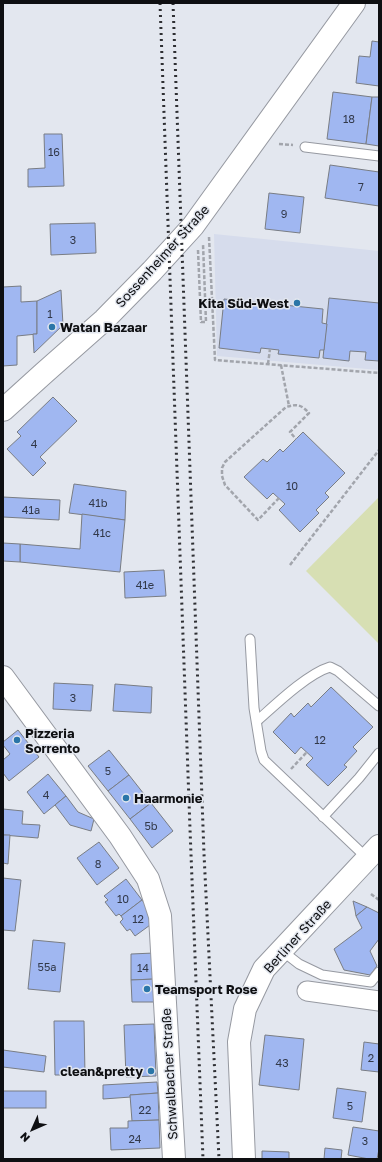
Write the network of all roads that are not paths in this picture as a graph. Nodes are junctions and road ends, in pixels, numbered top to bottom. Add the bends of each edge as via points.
1 (354, 3) edge
2 (305, 147) dead end
3 (379, 156) edge
4 (3, 410) edge
5 (250, 639) dead end
6 (3, 677) edge
7 (379, 706) edge
8 (257, 721) junction
9 (379, 753) edge
10 (323, 817) junction
11 (373, 853) edge
12 (281, 950) junction
13 (379, 972) edge
14 (308, 991) dead end
15 (379, 1001) edge
16 (174, 1159) edge
17 (244, 1159) edge

1 - 4 street, Sossenheimer Straße via 200,218 104,320
2 - 3 lane
5 - 8 lane
6 - 16 street, Schwalbacher Straße via 120,836 148,879 160,916
7 - 8 lane via 330,667 321,670 300,685
8 - 10 lane via 264,760
9 - 10 lane
10 - 11 lane
11 - 12 street, Berliner Straße
12 - 13 lane via 298,964 322,975 371,982
12 - 17 street, Berliner Straße via 264,969 245,1009 239,1042
14 - 15 street

